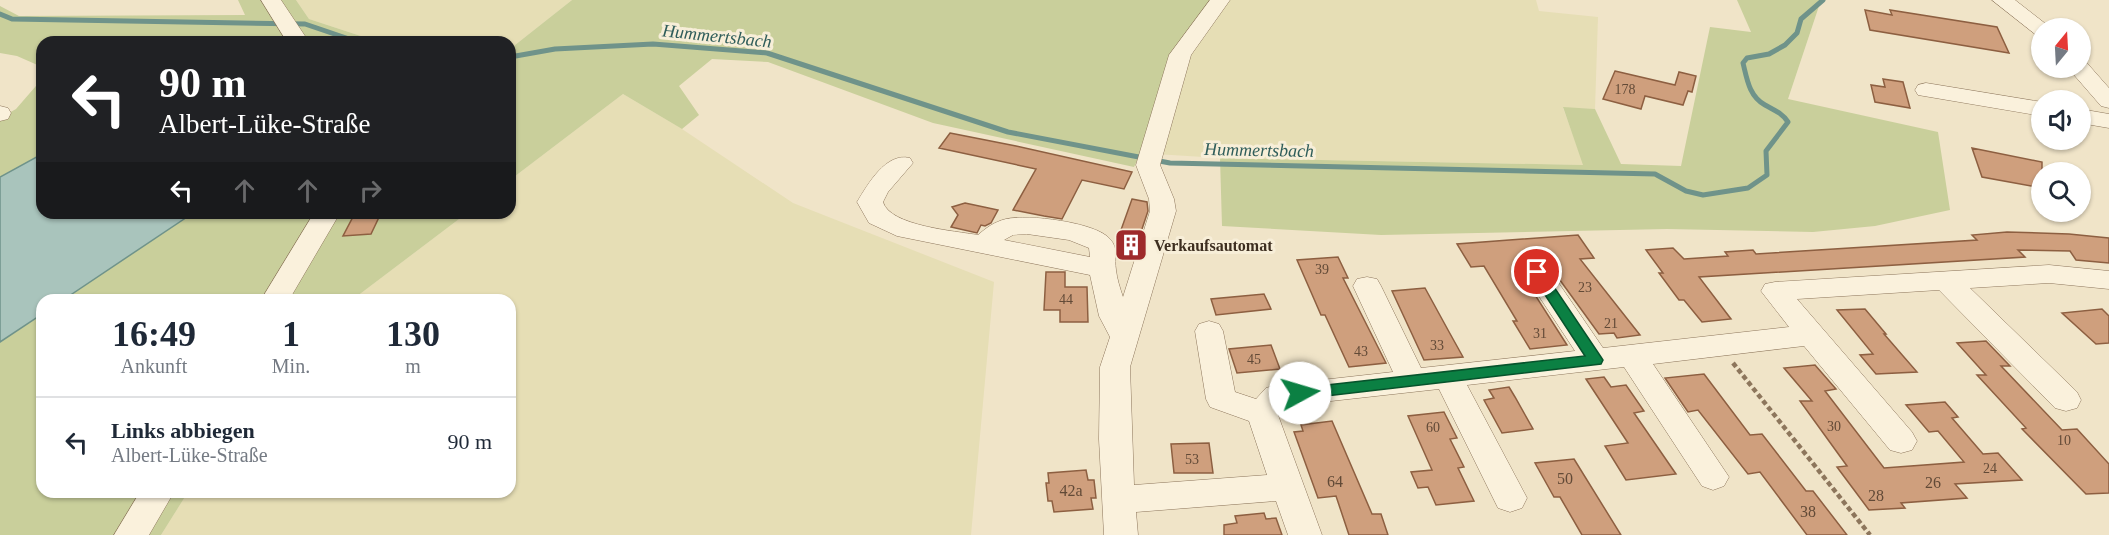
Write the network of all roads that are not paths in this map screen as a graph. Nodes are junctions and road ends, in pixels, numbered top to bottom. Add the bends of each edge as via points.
1 (1220, 0) edge
2 (2002, 0) edge
3 (2031, 22) edge
4 (2088, 78) edge
5 (1926, 90) dead end
6 (2109, 101) edge
7 (2031, 107) edge
8 (2091, 118) edge
9 (2109, 121) edge
10 (901, 163) dead end
11 (323, 219) edge
12 (1537, 272) dead end
13 (1104, 278) junction
14 (1945, 280) junction
15 (2109, 280) edge
16 (1367, 286) dead end
17 (1138, 291) junction
18 (279, 294) edge
19 (1209, 331) dead end
20 (1811, 335) junction
21 (1124, 338) junction
22 (1632, 356) junction
23 (1596, 360) junction
24 (1448, 377) junction
25 (1412, 381) junction
26 (2066, 400) dead end
27 (1262, 413) junction
28 (1901, 441) dead end
29 (1713, 477) dead end
30 (1287, 487) junction
31 (154, 498) edge
32 (1510, 498) dead end
33 (1119, 500) junction
34 (131, 535) edge
35 (1121, 535) edge
36 (1305, 535) edge

1 - 17 street via 1180,55 1149,159 1149,177 1164,200
2 - 3 street
4 - 6 street
5 - 7 street
8 - 9 street
10 - 13 street via 870,202 875,215 889,224
11 - 18 street
12 - 23 street
13 - 17 street
13 - 21 street via 1113,316
14 - 15 street via 2049,274
14 - 20 street via 1774,291
14 - 26 street
16 - 25 street
17 - 21 street
19 - 27 street via 1221,399
20 - 22 street
20 - 28 street
21 - 33 street via 1115,367
22 - 23 street
22 - 29 street
23 - 24 street
24 - 25 street
24 - 32 street
25 - 27 street via 1277,396
27 - 30 street
30 - 33 street
30 - 36 street
31 - 34 street
33 - 35 street

